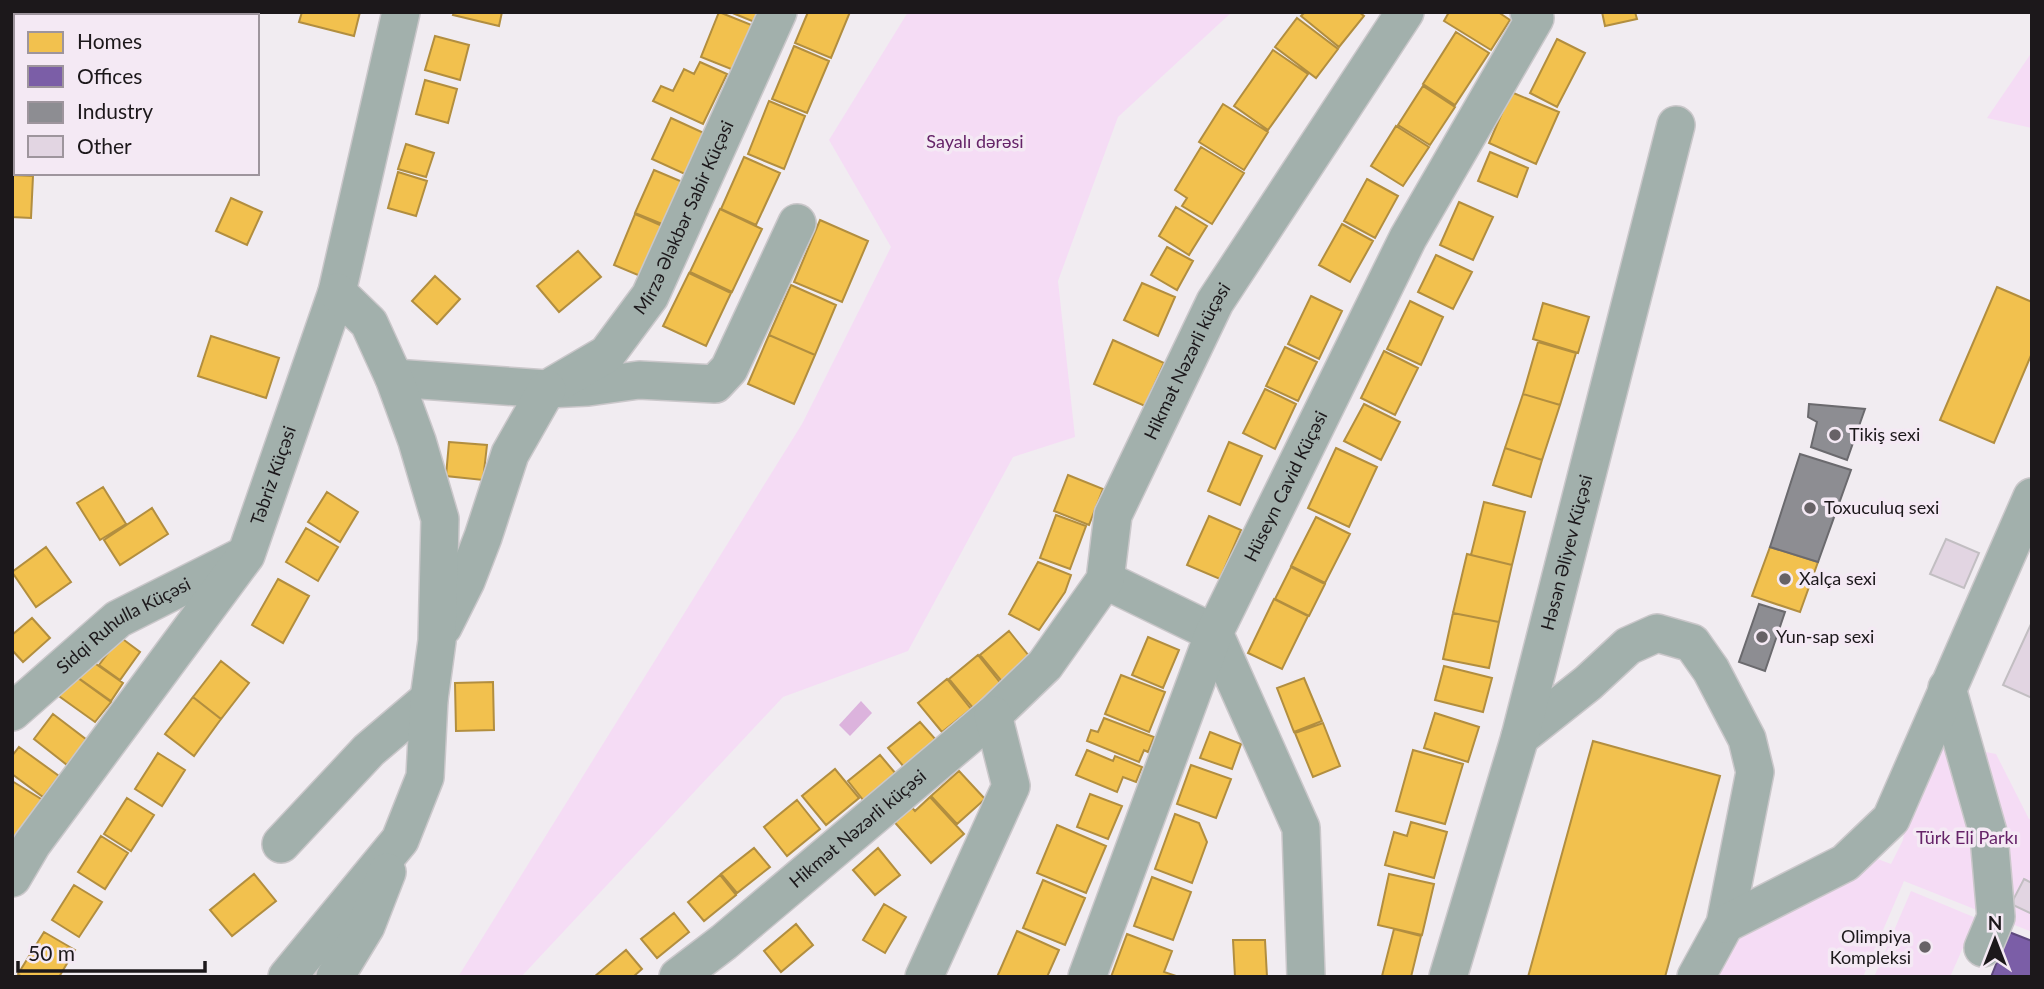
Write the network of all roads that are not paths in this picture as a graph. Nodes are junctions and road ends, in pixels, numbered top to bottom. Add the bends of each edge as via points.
1 (401, 12) edge
2 (778, 12) edge
3 (1405, 12) edge
4 (1532, 15) edge
5 (1676, 125) dead end
6 (797, 223) dead end
7 (337, 292) junction
8 (394, 378) junction
9 (547, 389) junction
10 (2032, 497) edge
11 (246, 555) junction
12 (1105, 580) junction
13 (1214, 634) junction
14 (437, 640) junction
15 (1947, 688) junction
16 (429, 699) junction
17 (12, 712) edge
18 (993, 715) junction
19 (1520, 737) junction
20 (400, 840) junction
21 (281, 844) dead end
22 (12, 878) edge
23 (1725, 924) junction
24 (724, 943) junction
25 (1983, 948) dead end
26 (287, 977) edge
27 (335, 977) edge
28 (678, 977) edge
29 (710, 977) edge
30 (924, 977) edge
31 (1087, 977) edge
32 (1306, 977) edge
33 (1448, 977) edge
34 (1696, 977) edge

1 - 7 street, Təbriz Küçəsi
2 - 9 street, Mirzə Ələkbər Sabir Küçəsi via 650,296 607,354
3 - 12 street, Hikmət Nəzərli küçəsi via 1214,302 1112,515
4 - 13 street, Hüseyn Cavid Küçəsi via 1408,239
5 - 19 street, Həsən Əliyev Küçəsi
6 - 9 street via 729,369 715,384 639,380
7 - 8 street via 369,323
7 - 11 street, Təbriz Küçəsi
8 - 9 street
8 - 14 street via 440,519
9 - 14 street via 510,454 466,581
10 - 15 street
11 - 17 street, Sidqi Ruhulla Küçəsi via 118,619
11 - 22 street, Təbriz Küçəsi via 32,844
12 - 13 street
12 - 18 street, Hikmət Nəzərli küçəsi via 1045,665
13 - 31 street, Hüseyn Cavid Küçəsi
13 - 32 street via 1301,828
14 - 16 street
15 - 23 street via 1891,819 1844,863
15 - 25 street via 1990,836 1996,917
16 - 20 street via 425,776
16 - 21 street via 369,750
18 - 24 street, Hikmət Nəzərli küçəsi
18 - 30 street via 1011,786
19 - 23 street via 1628,646 1657,634 1692,643 1747,739 1755,772
19 - 33 street, Həsən Əliyev Küçəsi
20 - 26 street
20 - 27 street via 366,926
23 - 34 street
24 - 28 street, Hikmət Nəzərli küçəsi
24 - 29 street, Hikmət Nəzərli küçəsi

